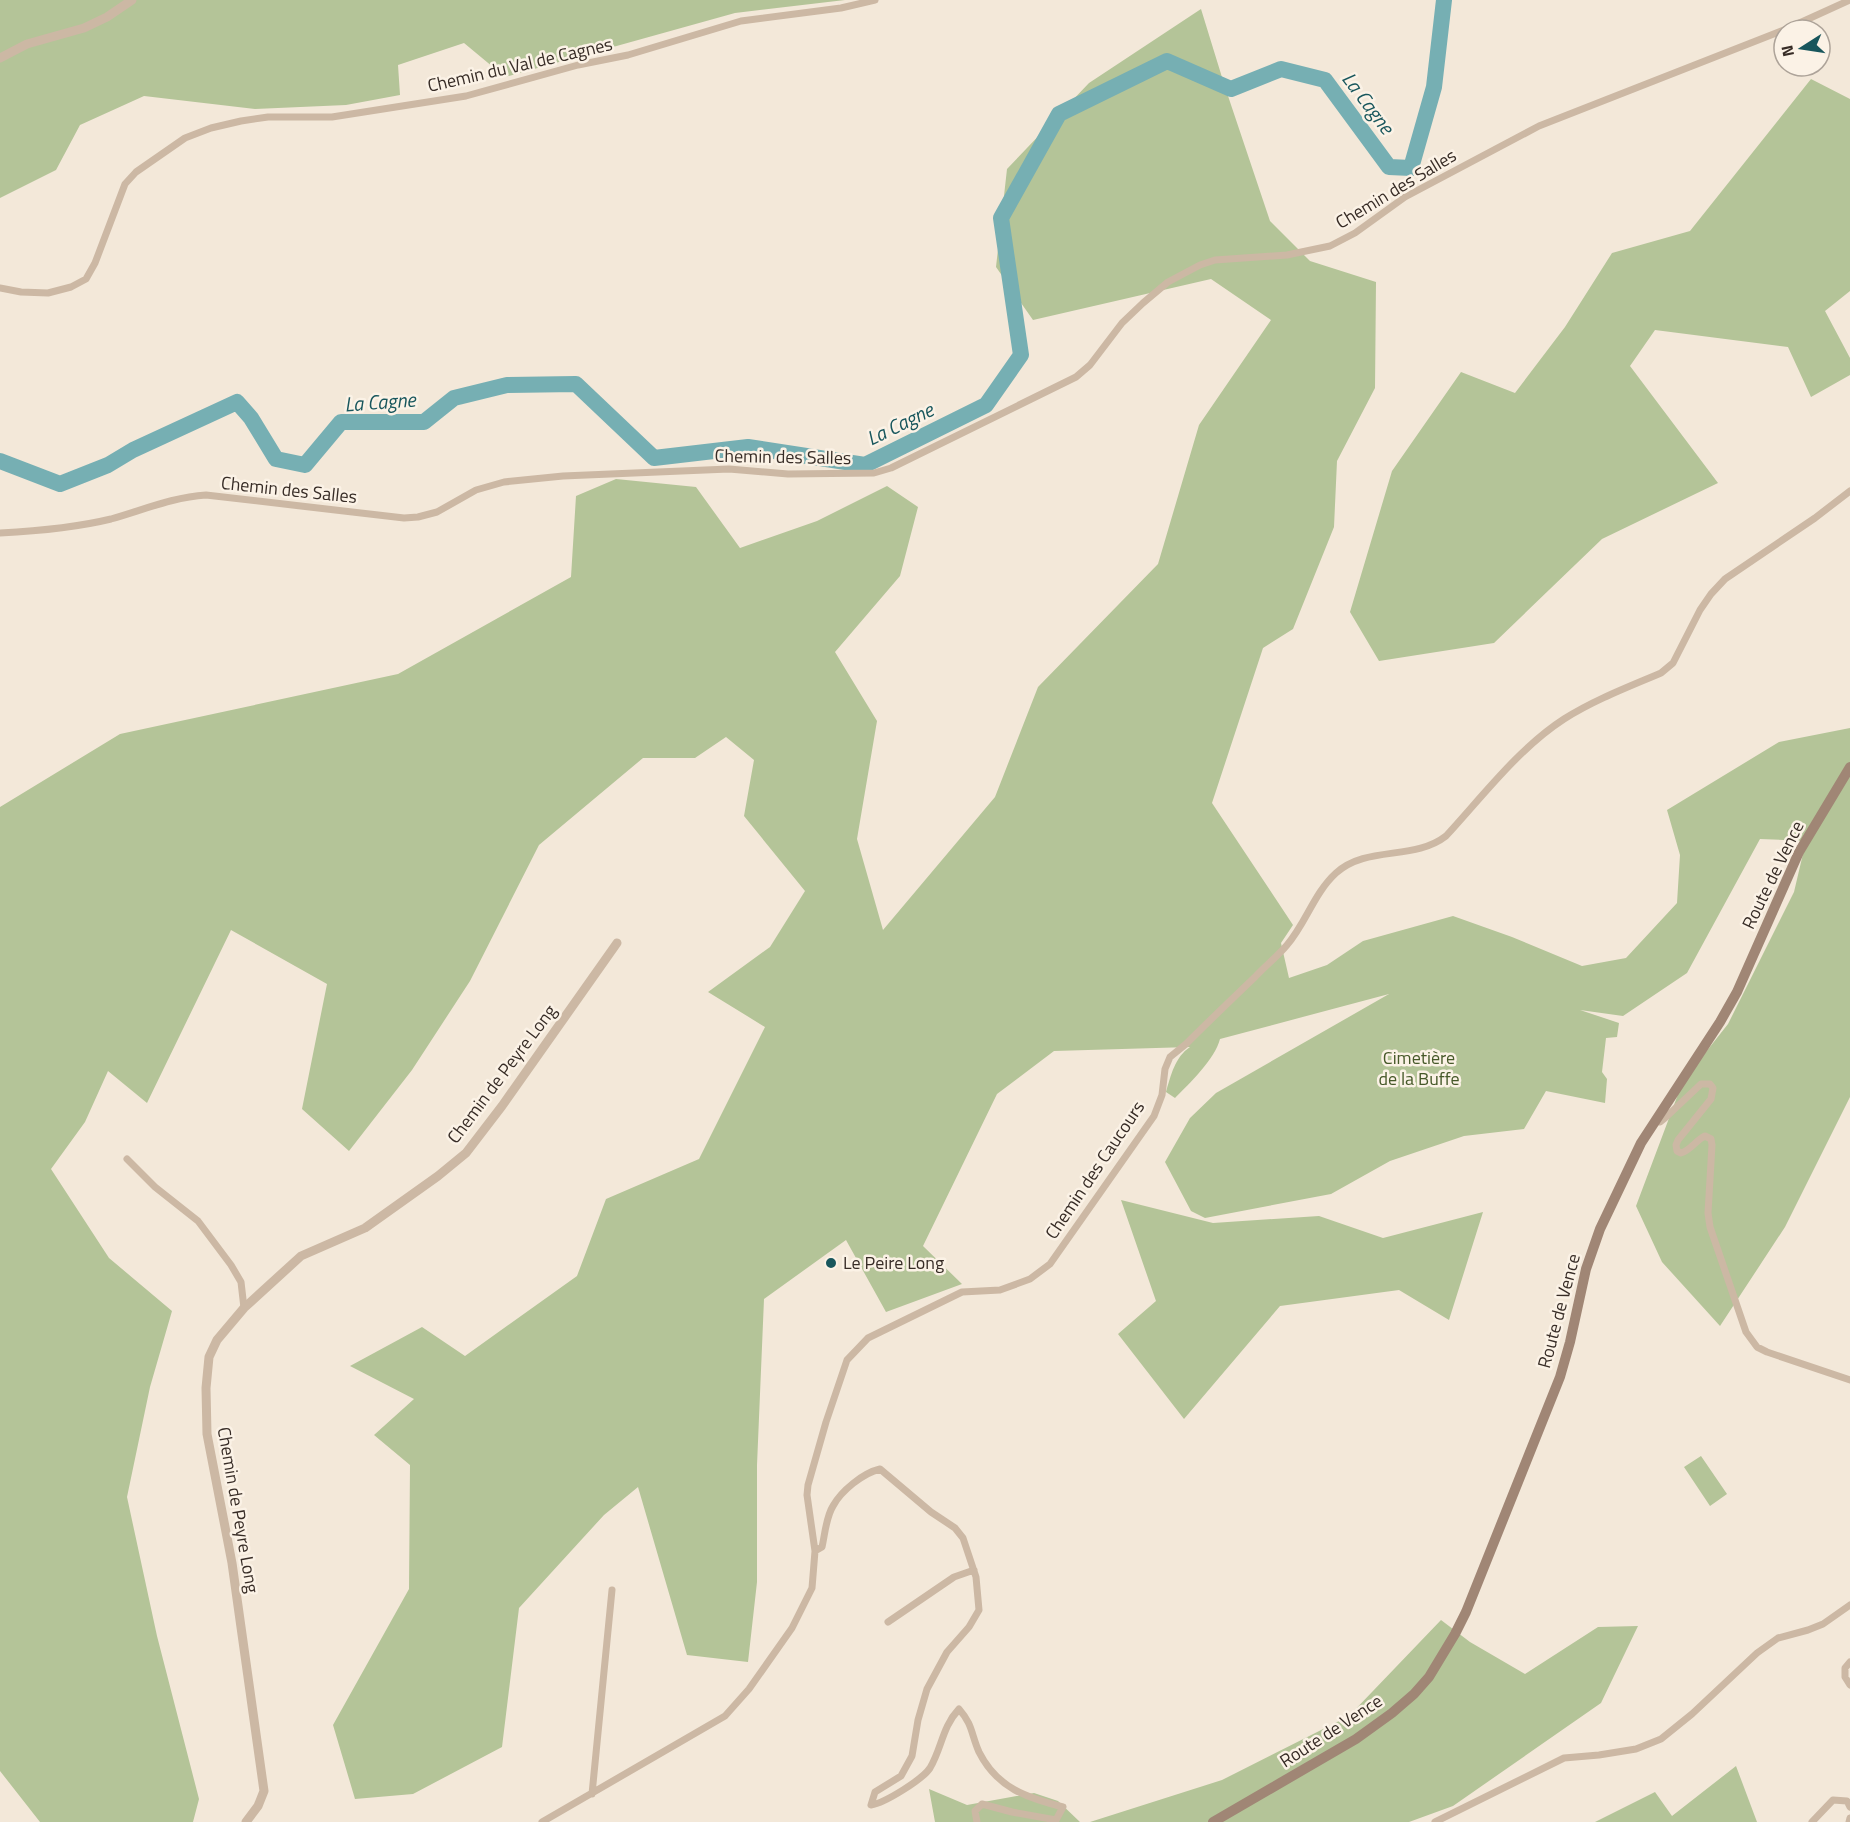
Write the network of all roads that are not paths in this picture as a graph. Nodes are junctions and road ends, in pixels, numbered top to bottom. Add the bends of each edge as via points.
1 (132, 0) edge
2 (875, 0) edge
3 (1850, 0) edge
4 (1810, 18) edge
5 (1772, 35) edge
6 (0, 58) edge
7 (0, 288) edge
8 (1850, 491) edge
9 (0, 533) edge
10 (1850, 767) edge
11 (617, 943) dead end
12 (1654, 1121) junction
13 (127, 1159) dead end
14 (244, 1308) junction
15 (1850, 1380) edge
16 (815, 1551) junction
17 (974, 1570) junction
18 (612, 1590) dead end
19 (1850, 1605) edge
20 (888, 1622) dead end
21 (1850, 1662) edge
22 (1850, 1685) edge
23 (592, 1794) junction
24 (1850, 1807) edge
25 (246, 1822) edge
26 (542, 1822) edge
27 (977, 1822) edge
28 (1213, 1822) edge
29 (1435, 1822) edge
30 (1812, 1822) edge

1 - 6 street via 84,28 27,44
2 - 7 street, Chemin du Val de Cagnes via 741,21 628,55 466,96 333,117 268,117 211,128 185,138 125,184 86,279 48,293
3 - 4 street, Chemin des Salles
5 - 9 street, Chemin des Salles via 1539,126 1405,197 1330,246 1200,265 1168,282 1143,303 1076,377 874,473 788,474 729,469 563,476 476,490 437,512 404,518 187,496 71,528
8 - 16 street, Chemin des Caucours via 1725,579 1700,610 1669,668 1585,707 1550,729 1446,836 1420,849 1368,856 1335,873 1288,945 1170,1057 1154,1116 1050,1264 1030,1279 1000,1290 962,1292 867,1338 847,1360 811,1474 807,1495
10 - 12 main road, Route de Vence via 1799,852 1737,992
11 - 14 street, Chemin de Peyre Long via 466,1153 365,1228 301,1256
12 - 15 street via 1660,1122 1701,1084 1710,1084 1711,1099 1676,1145 1681,1153 1698,1139 1711,1139 1707,1213 1746,1332 1757,1347 1767,1352
12 - 28 main road, Route de Vence via 1600,1229 1586,1269 1560,1377 1470,1601 1440,1660 1414,1694 1376,1726
13 - 14 street via 198,1221 241,1282
14 - 25 street, Chemin de Peyre Long via 217,1340 209,1357 206,1388 207,1434 232,1563 264,1791
16 - 17 street via 822,1547 834,1504 852,1486 880,1469 955,1528 963,1538
16 - 23 street via 812,1588 792,1628 725,1716
17 - 20 street via 954,1578
17 - 27 street via 979,1610 947,1652 927,1689 912,1756 901,1776 875,1792 872,1805 883,1803 929,1769 950,1719 959,1709 991,1771 1014,1791 1063,1808 1056,1820 982,1804 975,1811
18 - 23 street
19 - 29 street via 1822,1624 1778,1638 1661,1739 1636,1749 1564,1758
21 - 22 street via 1845,1677
23 - 26 street
24 - 30 street via 1847,1801 1833,1800

